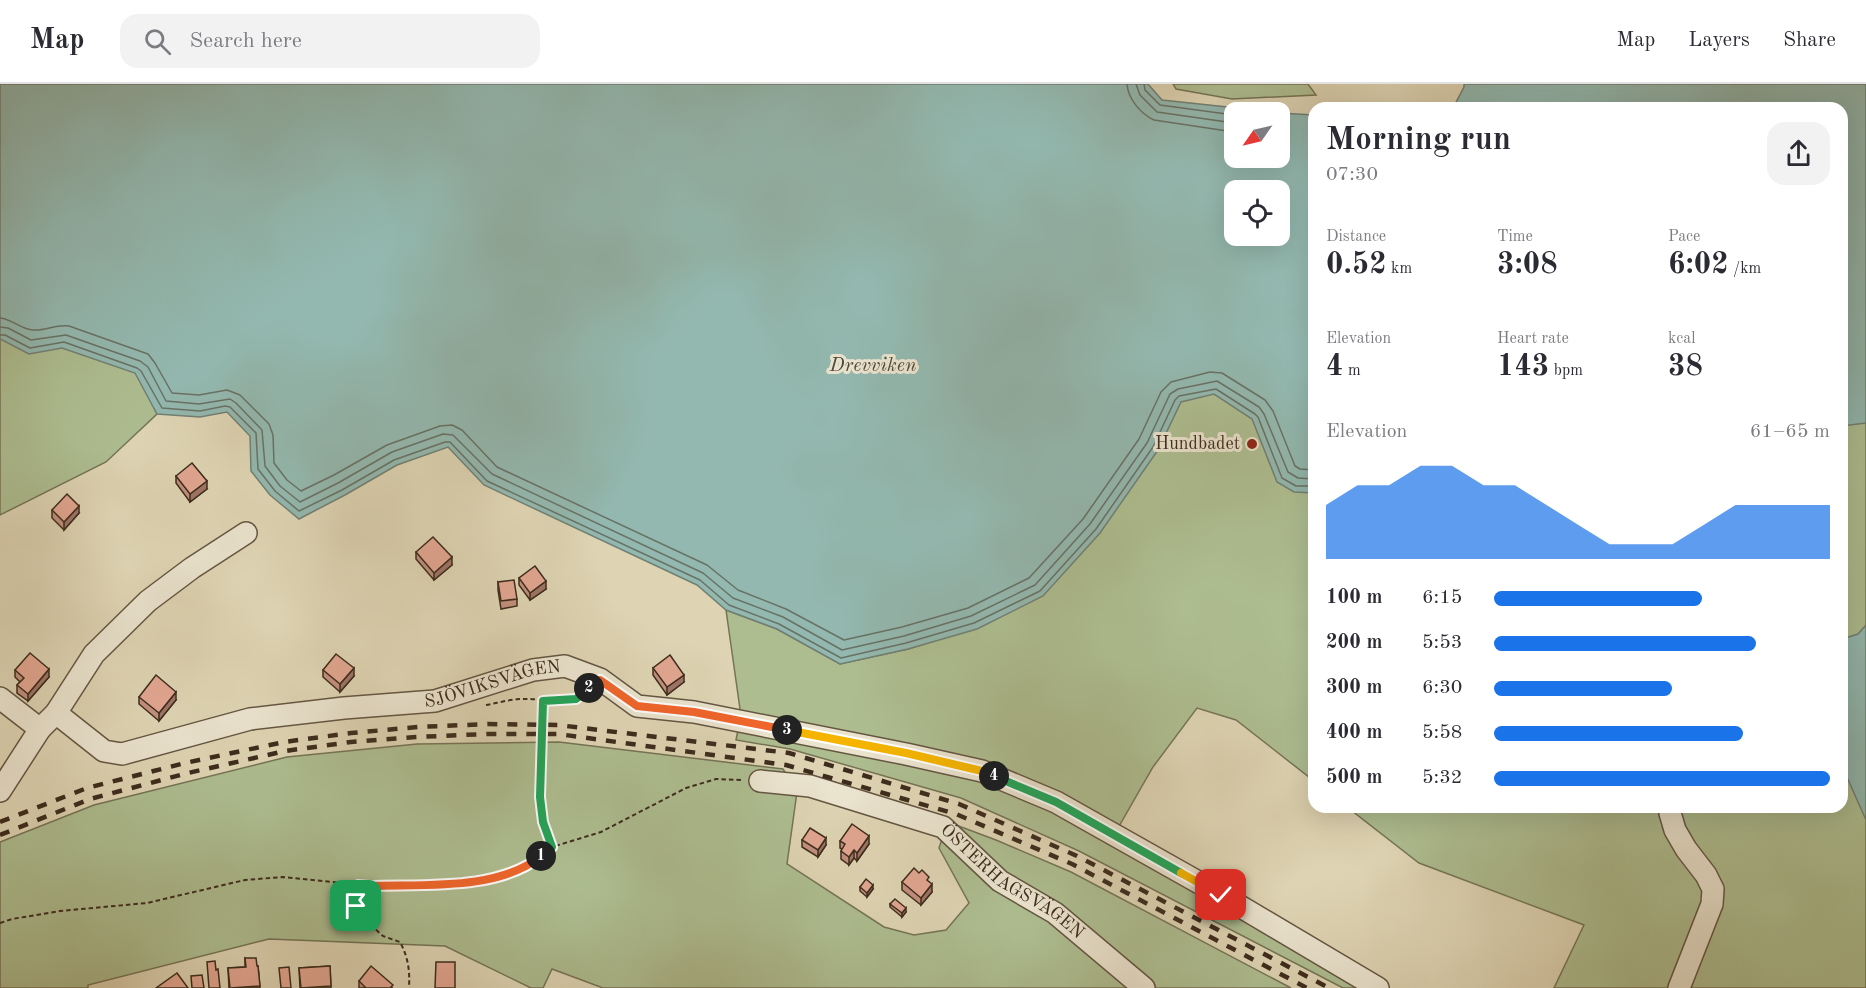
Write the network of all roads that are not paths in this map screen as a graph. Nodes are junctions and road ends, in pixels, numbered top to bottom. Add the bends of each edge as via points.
1 (246, 533) dead end
2 (0, 698) edge
3 (56, 713) junction
4 (40, 729) junction
5 (760, 781) road end
6 (0, 791) edge
7 (1670, 813) dead end
8 (1144, 988) edge
9 (1378, 988) edge
10 (1678, 988) edge

1 - 3 street via 148,601 94,654
2 - 4 street
3 - 4 street
3 - 9 street, SJÖVIKSVÄGEN via 104,751 122,754 250,719 435,701 533,670 565,666 600,680 637,706 706,715 982,771 1056,802
4 - 6 street
5 - 8 street, ÖSTERHAGSVÄGEN via 810,786 944,827 1000,881 1055,913
7 - 10 street via 1675,830 1713,889 1712,904

